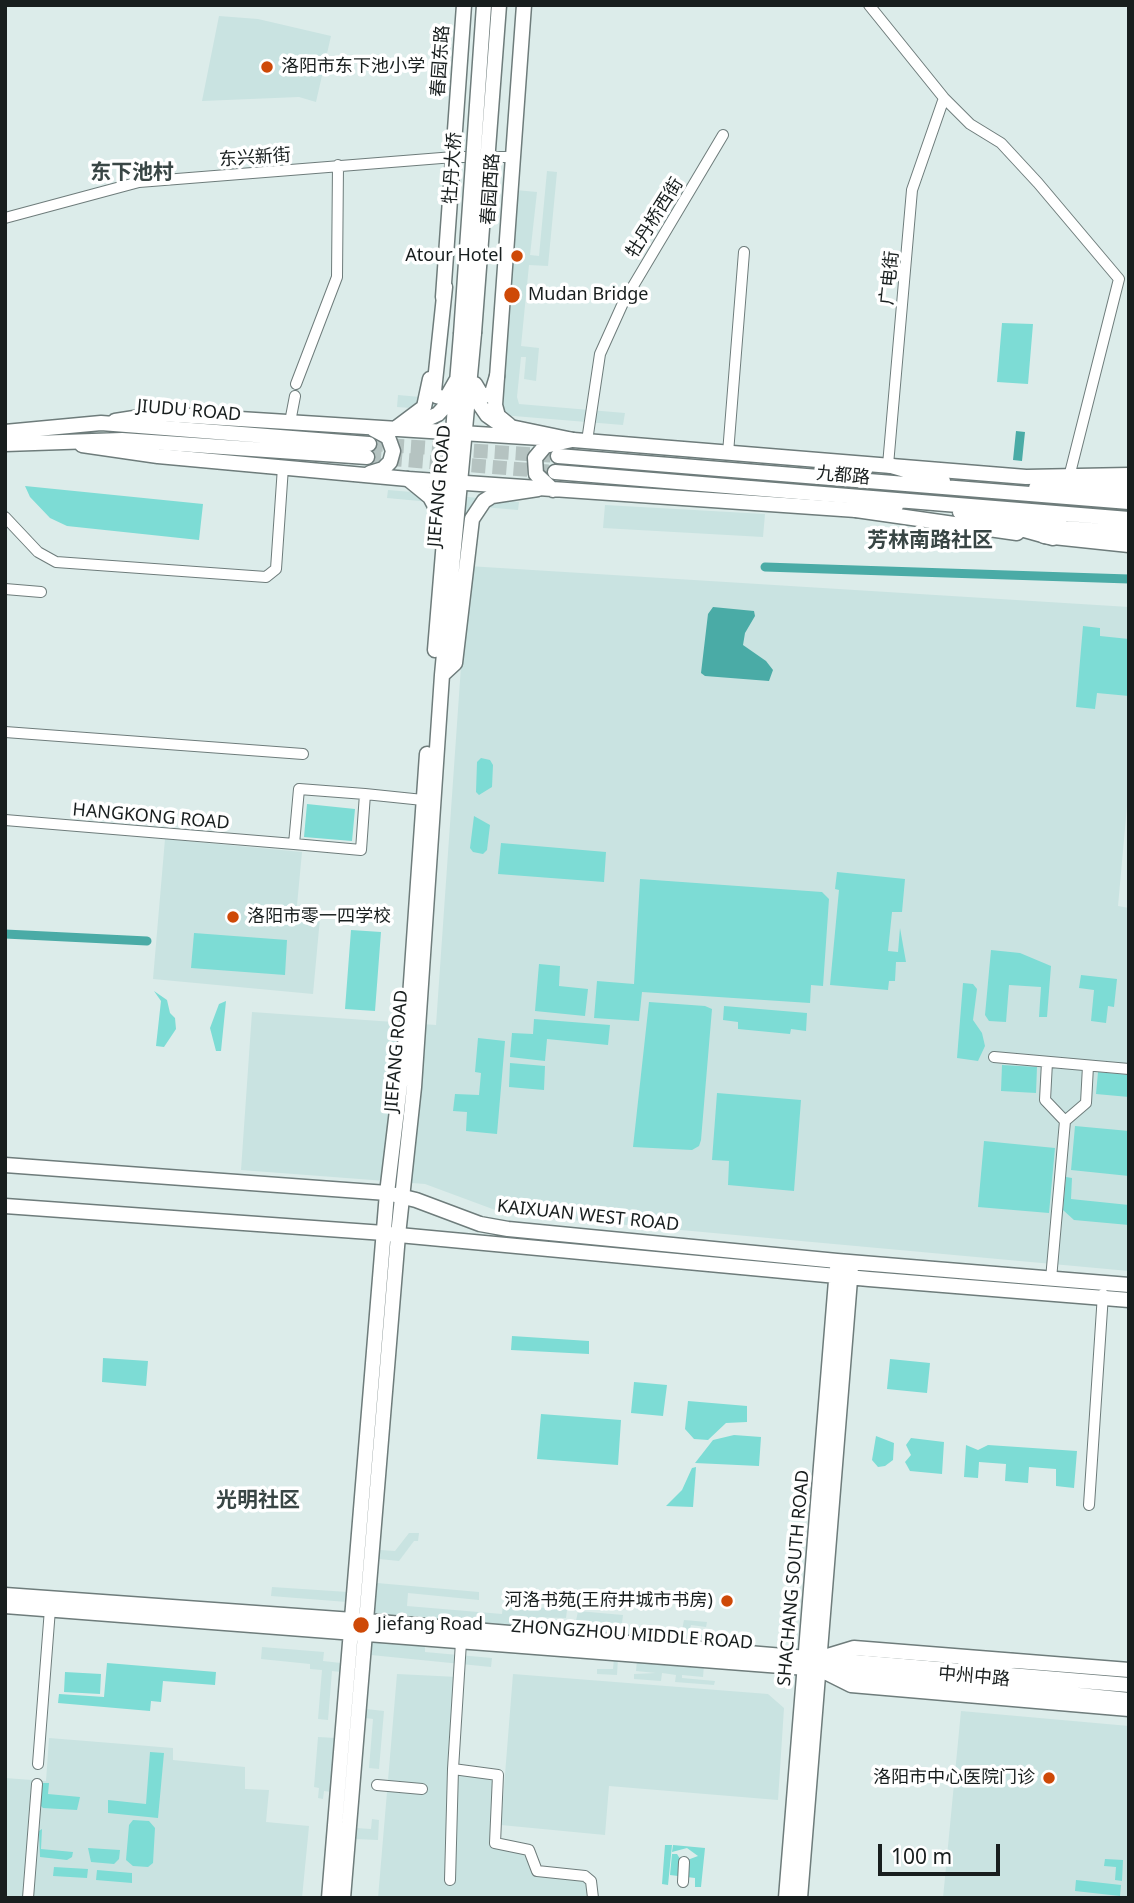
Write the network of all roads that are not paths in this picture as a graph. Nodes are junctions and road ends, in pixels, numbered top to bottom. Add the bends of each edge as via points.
1 (464, 5) edge
2 (484, 5) edge
3 (499, 5) edge
4 (524, 5) edge
5 (869, 5) edge
6 (944, 98) junction
7 (723, 135) dead end
8 (454, 157) junction
9 (512, 158) junction
10 (338, 165) junction
11 (5, 218) edge
12 (744, 252) dead end
13 (445, 287) junction
14 (467, 334) junction
15 (471, 374) junction
16 (497, 376) junction
17 (457, 380) junction
18 (296, 384) dead end
19 (295, 396) dead end
20 (290, 422) junction
21 (102, 423) junction
22 (370, 427) junction
23 (396, 428) junction
24 (516, 430) junction
25 (5, 432) edge
26 (458, 433) junction
27 (580, 440) junction
28 (60, 442) junction
29 (5, 444) edge
30 (727, 453) junction
31 (558, 456) tunnel mouth
32 (888, 465) junction
33 (284, 467) junction
34 (555, 472) tunnel mouth
35 (365, 475) junction
36 (408, 480) junction
37 (1068, 482) junction
38 (454, 483) junction
39 (1127, 484) edge
40 (546, 489) junction
41 (975, 490) junction
42 (925, 502) junction
43 (1129, 502) edge
44 (856, 510) junction
45 (5, 517) edge
46 (1129, 519) edge
47 (444, 524) junction
48 (1123, 533) edge
49 (1053, 538) junction
50 (1129, 545) edge
51 (5, 589) edge
52 (41, 592) dead end
53 (442, 675) junction
54 (5, 732) edge
55 (303, 754) dead end
56 (365, 794) junction
57 (424, 800) junction
58 (5, 820) edge
59 (294, 844) junction
60 (993, 1058) dead end
61 (1047, 1062) junction
62 (1088, 1066) junction
63 (1129, 1069) edge
64 (1065, 1121) junction
65 (5, 1165) edge
66 (395, 1195) junction
67 (5, 1206) edge
68 (391, 1234) junction
69 (844, 1269) junction
70 (1051, 1279) junction
71 (1129, 1285) edge
72 (1103, 1290) junction
73 (1129, 1300) edge
74 (1089, 1505) dead end
75 (5, 1595) edge
76 (5, 1606) edge
77 (50, 1609) junction
78 (359, 1627) junction
79 (461, 1642) junction
80 (1012, 1661) junction
81 (813, 1663) junction
82 (953, 1670) junction
83 (1129, 1670) edge
84 (1129, 1685) edge
85 (1129, 1700) edge
86 (1129, 1709) edge
87 (38, 1764) dead end
88 (453, 1769) junction
89 (37, 1784) dead end
90 (377, 1785) dead end
91 (422, 1789) dead end
92 (684, 1862) dead end
93 (450, 1880) dead end
94 (682, 1882) dead end
95 (28, 1898) edge
96 (329, 1898) edge
97 (343, 1898) edge
98 (593, 1898) edge
99 (786, 1898) edge
100 (800, 1898) edge

1 - 8 main road, 春园东路
2 - 14 main road, 牡丹大桥, bridge
3 - 14 main road, 牡丹大桥, bridge
4 - 9 main road, 春园西路
5 - 6 street
6 - 32 street, 广电街 via 912,190
6 - 37 street via 970,124 1001,143 1119,279
7 - 27 street, 牡丹桥西街 via 622,303 600,354
8 - 9 street, 东兴新街
8 - 10 street, 东兴新街
8 - 13 main road, 春园东路
9 - 16 main road, 春园西路
10 - 11 street, 东兴新街 via 139,182
10 - 18 street via 337,277
12 - 30 street
13 - 17 main road via 436,396 448,395
13 - 23 main road via 428,398 424,407
14 - 15 main road, JIEFANG ROAD
14 - 17 main road, JIEFANG ROAD
15 - 16 main road via 476,388 486,396 494,392
15 - 24 main road via 476,400 488,415
15 - 26 main road, JIEFANG ROAD
16 - 24 main road, 春园西路 via 498,416
17 - 23 main road via 449,402 438,414
17 - 26 main road, JIEFANG ROAD
19 - 20 street
20 - 21 main road via 160,414
20 - 22 main road
21 - 25 main road, JIUDU ROAD
21 - 28 main road, JIUDU ROAD via 368,451 122,440
22 - 23 main road
22 - 35 main road via 388,437 393,451 383,469
23 - 26 main road
24 - 27 main road
26 - 27 main road
26 - 38 main road, JIEFANG ROAD
27 - 30 main road
27 - 40 main road via 545,446 535,458 536,474
28 - 29 main road, JIUDU ROAD
28 - 33 main road
30 - 32 main road
31 - 41 main road, 九都路
32 - 37 main road, 九都路
32 - 41 main road
33 - 35 main road
33 - 45 street via 276,569 266,577 57,562 38,552
34 - 42 main road, 九都路
35 - 36 main road
36 - 38 main road
36 - 47 main road via 430,497
37 - 39 main road
37 - 41 main road
38 - 40 main road
38 - 47 main road, JIEFANG ROAD
38 - 53 main road, JIEFANG ROAD
40 - 44 main road
40 - 53 main road via 492,496 472,519 456,663
41 - 43 main road, 九都路
42 - 44 main road
42 - 46 main road, 九都路
42 - 48 main road via 1065,528
42 - 49 main road
44 - 49 main road, 九都路
47 - 57 main road, JIEFANG ROAD
49 - 50 main road, 九都路
51 - 52 street
53 - 66 main road, JIEFANG ROAD via 416,1062
54 - 55 street
56 - 57 street
56 - 59 street via 299,789
56 - 59 street, HANGKONG ROAD via 360,850
57 - 66 main road, JIEFANG ROAD
58 - 59 street, HANGKONG ROAD
60 - 61 street
61 - 62 street
61 - 64 street via 1045,1100
62 - 63 street
62 - 64 street via 1086,1103
64 - 70 street
65 - 66 main road, KAIXUAN WEST ROAD
66 - 68 main road, JIEFANG ROAD
66 - 69 main road, KAIXUAN WEST ROAD via 508,1229
67 - 68 main road, KAIXUAN WEST ROAD
68 - 69 main road, KAIXUAN WEST ROAD
68 - 78 main road, JIEFANG ROAD
69 - 70 main road, KAIXUAN WEST ROAD
69 - 72 main road, KAIXUAN WEST ROAD
69 - 81 main road, SHACHANG SOUTH ROAD
70 - 72 main road, KAIXUAN WEST ROAD
71 - 72 main road, KAIXUAN WEST ROAD
72 - 73 main road, KAIXUAN WEST ROAD
72 - 74 street
75 - 78 main road, ZHONGZHOU MIDDLE ROAD
76 - 77 main road, ZHONGZHOU MIDDLE ROAD
77 - 78 main road, ZHONGZHOU MIDDLE ROAD
77 - 87 street
78 - 79 main road, ZHONGZHOU MIDDLE ROAD
78 - 81 main road, ZHONGZHOU MIDDLE ROAD
78 - 96 main road, JIEFANG ROAD
78 - 97 main road, JIEFANG ROAD
79 - 81 main road, ZHONGZHOU MIDDLE ROAD
79 - 88 street
80 - 81 main road, 中州中路 via 853,1647
80 - 82 main road
80 - 83 main road, 中州中路
81 - 82 main road, ZHONGZHOU MIDDLE ROAD
81 - 85 main road, ZHONGZHOU MIDDLE ROAD
81 - 86 main road, 中州中路 via 851,1685
81 - 99 main road, SHACHANG SOUTH ROAD
81 - 100 main road, SHACHANG SOUTH ROAD
82 - 84 main road, ZHONGZHOU MIDDLE ROAD
88 - 93 street
88 - 98 street via 498,1775 495,1843 529,1850 537,1871 585,1876 591,1881
89 - 95 street
90 - 91 street
92 - 94 street

